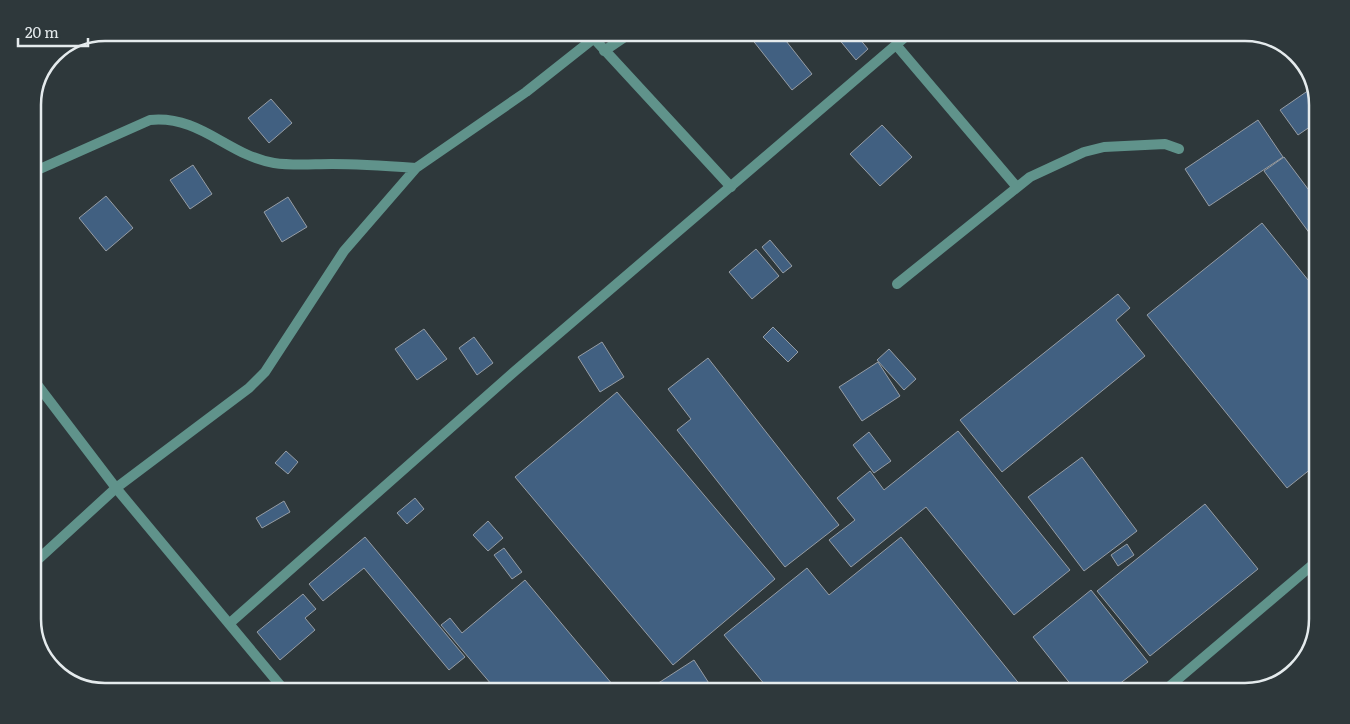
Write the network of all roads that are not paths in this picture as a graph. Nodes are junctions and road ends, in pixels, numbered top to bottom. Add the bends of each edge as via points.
1 (585, 41) edge
2 (595, 41) edge
3 (619, 41) edge
4 (902, 41) edge
5 (897, 46) junction
6 (604, 51) junction
7 (1178, 149) dead end
8 (41, 168) edge
9 (416, 168) junction
10 (1016, 186) junction
11 (731, 187) junction
12 (897, 284) dead end
13 (41, 390) edge
14 (116, 488) junction
15 (41, 557) edge
16 (1309, 569) edge
17 (230, 623) junction
18 (278, 683) edge
19 (1175, 683) edge

1 - 9 street via 526,92
2 - 6 street
3 - 6 street
4 - 5 street
5 - 10 street
5 - 11 street
6 - 11 street
7 - 10 street via 1165,144 1104,147 1084,152
8 - 9 street via 150,120 168,118 186,122 254,158 276,163
9 - 14 street via 344,251 265,372 249,388
10 - 12 street
11 - 17 street via 515,371
13 - 14 street
14 - 15 street
14 - 17 street
16 - 19 street
17 - 18 street

